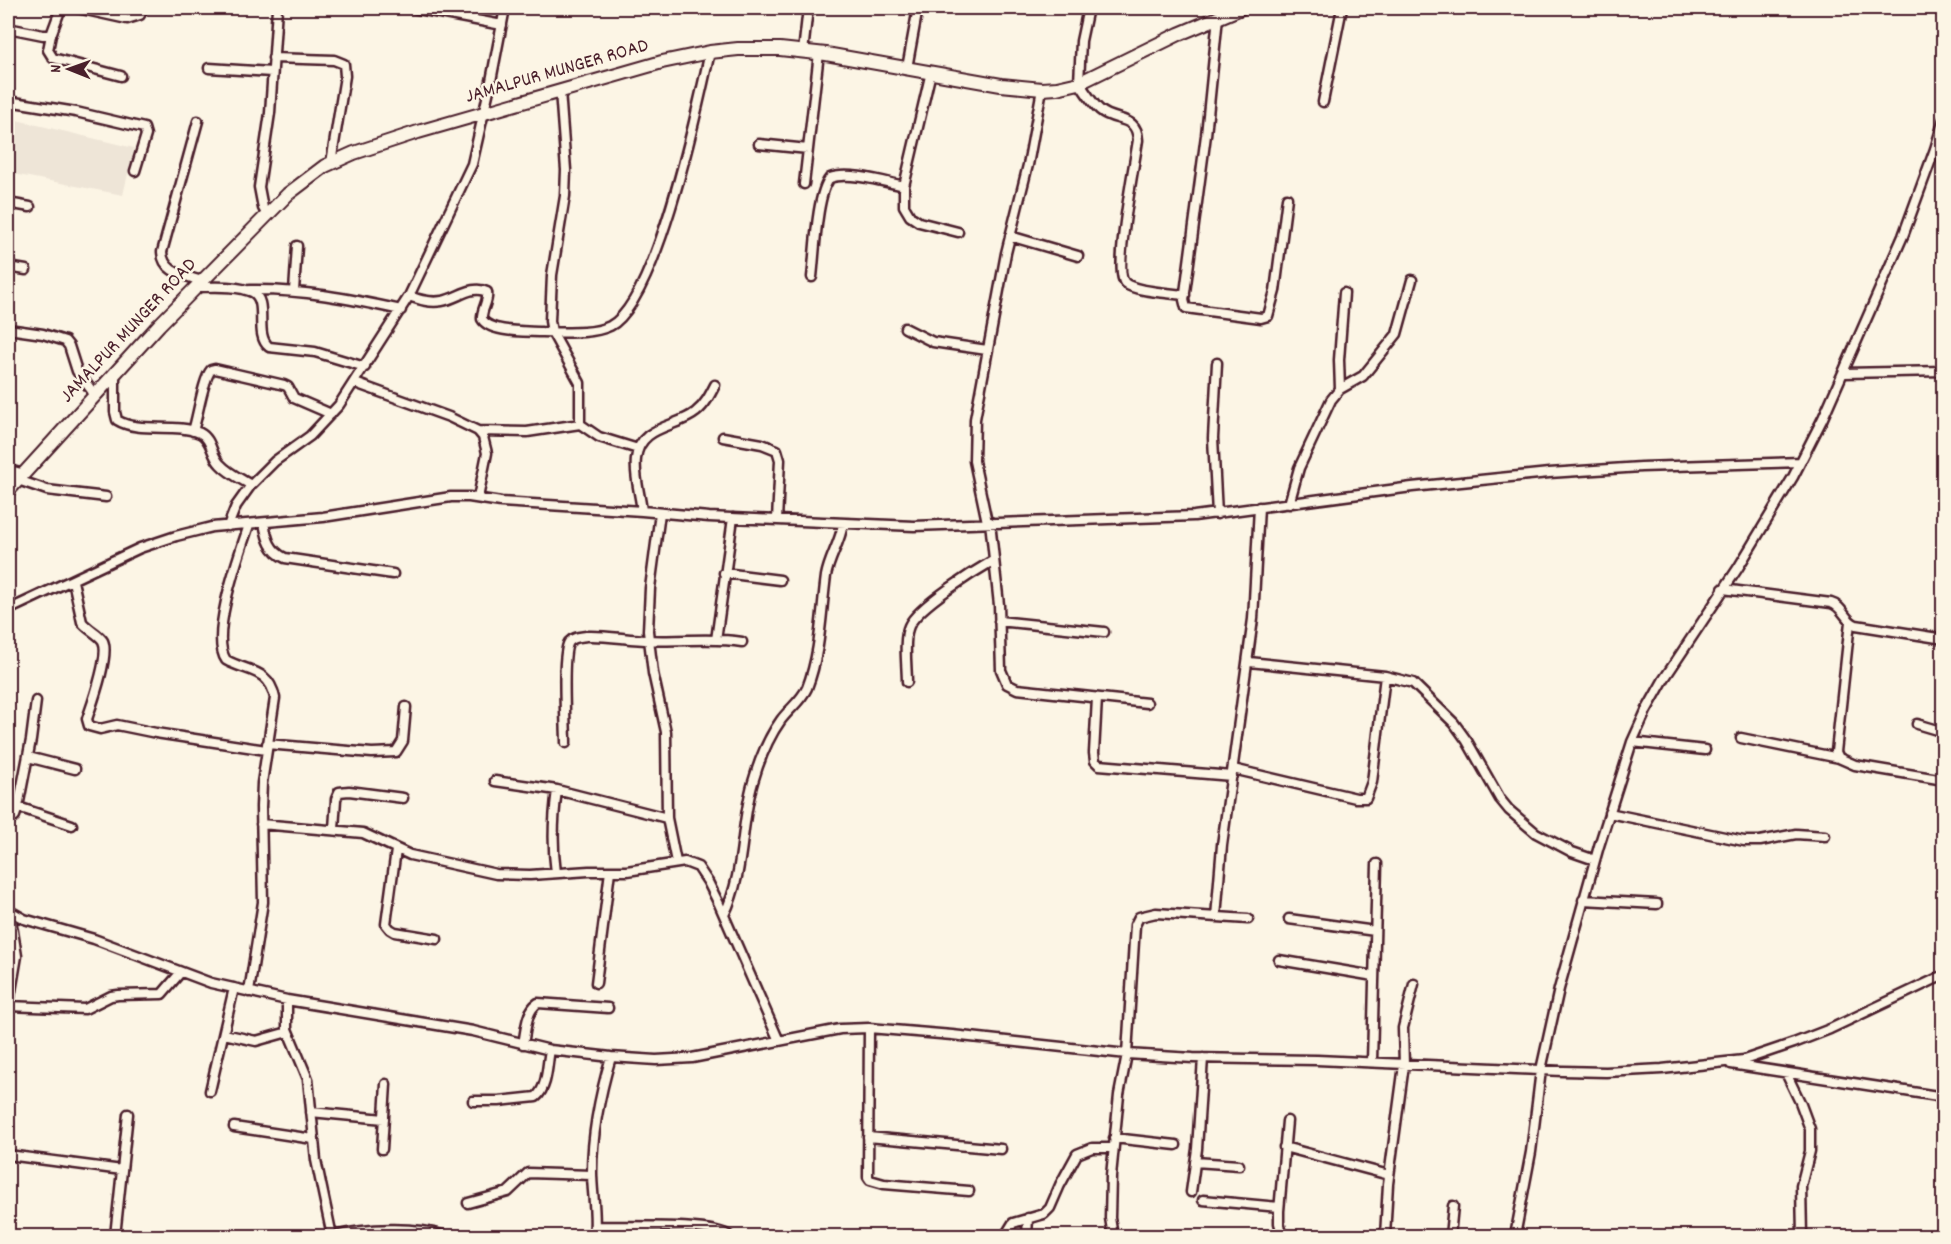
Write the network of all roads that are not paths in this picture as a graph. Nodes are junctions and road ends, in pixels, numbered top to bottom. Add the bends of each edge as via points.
1 (60, 8) edge
2 (77, 8) edge
3 (143, 8) edge
4 (276, 8) edge
5 (413, 8) edge
6 (504, 8) edge
7 (808, 8) edge
8 (918, 8) edge
9 (1088, 8) edge
10 (1241, 8) edge
11 (1342, 8) edge
12 (1223, 13) edge
13 (502, 24) junction
14 (8, 28) edge
15 (51, 35) junction
16 (803, 51) junction
17 (710, 52) junction
18 (819, 53) junction
19 (273, 58) junction
20 (209, 68) dead end
21 (907, 68) junction
22 (272, 72) junction
23 (931, 72) junction
24 (122, 76) dead end
25 (1079, 83) junction
26 (1042, 89) junction
27 (560, 91) junction
28 (8, 101) edge
29 (1323, 102) dead end
30 (484, 112) junction
31 (1944, 119) edge
32 (198, 121) dead end
33 (759, 144) dead end
34 (808, 149) junction
35 (332, 163) junction
36 (135, 171) dead end
37 (804, 184) dead end
38 (904, 186) junction
39 (1287, 198) dead end
40 (8, 203) edge
41 (30, 207) dead end
42 (267, 215) junction
43 (958, 232) dead end
44 (1010, 236) junction
45 (297, 246) dead end
46 (1078, 256) dead end
47 (8, 267) edge
48 (26, 270) dead end
49 (812, 278) dead end
50 (1412, 280) dead end
51 (199, 284) junction
52 (246, 290) junction
53 (294, 291) junction
54 (1344, 293) dead end
55 (1185, 295) junction
56 (409, 296) junction
57 (401, 310) junction
58 (905, 328) dead end
59 (8, 329) edge
60 (552, 332) junction
61 (987, 350) junction
62 (1217, 363) dead end
63 (365, 367) junction
64 (1944, 371) edge
65 (115, 372) junction
66 (1844, 373) junction
67 (355, 383) junction
68 (715, 385) dead end
69 (1340, 390) junction
70 (95, 395) junction
71 (331, 414) junction
72 (580, 424) junction
73 (193, 431) junction
74 (478, 431) junction
75 (723, 437) dead end
76 (638, 449) junction
77 (1800, 462) junction
78 (8, 470) edge
79 (21, 477) junction
80 (250, 485) junction
81 (8, 491) edge
82 (106, 497) dead end
83 (478, 498) junction
84 (1289, 504) junction
85 (1259, 507) junction
86 (642, 511) junction
87 (660, 513) junction
88 (1217, 514) junction
89 (734, 518) junction
90 (777, 520) junction
91 (988, 522) junction
92 (264, 523) junction
93 (843, 524) junction
94 (249, 525) junction
95 (228, 526) junction
96 (994, 560) junction
97 (724, 573) junction
98 (393, 574) dead end
99 (780, 580) dead end
100 (73, 581) junction
101 (1723, 589) junction
102 (8, 610) edge
103 (999, 621) junction
104 (1850, 622) junction
105 (1104, 632) dead end
106 (1944, 639) edge
107 (649, 640) junction
108 (716, 640) junction
109 (742, 642) dead end
110 (1249, 662) junction
111 (1385, 676) junction
112 (907, 682) dead end
113 (1097, 698) junction
114 (36, 701) dead end
115 (1147, 703) dead end
116 (406, 706) dead end
117 (1917, 724) dead end
118 (1944, 732) edge
119 (1741, 738) dead end
120 (1632, 742) junction
121 (566, 743) dead end
122 (267, 747) junction
123 (1705, 750) dead end
124 (28, 757) junction
125 (1839, 758) junction
126 (75, 769) dead end
127 (1233, 773) junction
128 (1944, 780) edge
129 (495, 781) dead end
130 (557, 790) junction
131 (403, 798) dead end
132 (18, 807) junction
133 (1610, 813) junction
134 (667, 818) junction
135 (8, 821) edge
136 (261, 824) junction
137 (72, 825) dead end
138 (334, 829) junction
139 (1825, 836) dead end
140 (396, 850) junction
141 (1595, 860) junction
142 (676, 862) junction
143 (1377, 864) dead end
144 (610, 871) junction
145 (556, 873) junction
146 (1583, 900) junction
147 (1657, 904) dead end
148 (9, 912) edge
149 (724, 915) junction
150 (1216, 917) junction
151 (1248, 919) dead end
152 (1289, 919) dead end
153 (1375, 931) junction
154 (437, 939) dead end
155 (1279, 960) dead end
156 (181, 972) junction
157 (1944, 975) edge
158 (1374, 976) junction
159 (596, 983) dead end
160 (1414, 984) dead end
161 (234, 988) junction
162 (249, 992) junction
163 (287, 1000) junction
164 (8, 1007) edge
165 (608, 1008) dead end
166 (869, 1028) junction
167 (288, 1032) junction
168 (224, 1034) junction
169 (778, 1041) junction
170 (523, 1044) junction
171 (550, 1050) junction
172 (1127, 1054) junction
173 (611, 1058) junction
174 (1203, 1058) junction
175 (1372, 1062) junction
176 (1725, 1063) junction
177 (1404, 1065) junction
178 (1541, 1070) junction
179 (1786, 1073) junction
180 (386, 1084) dead end
181 (210, 1091) dead end
182 (1944, 1097) edge
183 (473, 1101) dead end
184 (311, 1112) junction
185 (128, 1114) dead end
186 (384, 1119) junction
187 (1287, 1121) dead end
188 (234, 1127) dead end
189 (868, 1137) junction
190 (313, 1139) junction
191 (1113, 1143) junction
192 (1176, 1145) dead end
193 (1284, 1147) junction
194 (382, 1149) dead end
195 (1001, 1149) dead end
196 (8, 1155) edge
197 (1195, 1162) junction
198 (1239, 1165) dead end
199 (122, 1170) junction
200 (1389, 1174) junction
201 (592, 1175) junction
202 (969, 1191) dead end
203 (1191, 1192) dead end
204 (1203, 1200) dead end
205 (468, 1203) dead end
206 (1453, 1206) dead end
207 (1279, 1207) junction
208 (1028, 1218) junction
209 (595, 1227) junction
210 (115, 1236) edge
211 (333, 1236) edge
212 (445, 1236) edge
213 (594, 1236) edge
214 (729, 1236) edge
215 (1005, 1236) edge
216 (1027, 1236) edge
217 (1113, 1236) edge
218 (1283, 1236) edge
219 (1385, 1236) edge
220 (1450, 1236) edge
221 (1515, 1236) edge
222 (1802, 1236) edge

1 - 15 street
2 - 3 street via 127,19 140,15
4 - 19 street
5 - 13 street
6 - 13 street
7 - 16 street
8 - 21 street
9 - 25 street via 1080,41
10 - 12 street, JAMALPUR MUNGER ROAD
11 - 29 street
12 - 25 street, JAMALPUR MUNGER ROAD
12 - 55 street
13 - 30 street
14 - 15 street
15 - 24 street via 48,50 53,58
16 - 17 street, JAMALPUR MUNGER ROAD via 759,48
16 - 18 street, JAMALPUR MUNGER ROAD
17 - 27 street, JAMALPUR MUNGER ROAD
17 - 60 street via 664,227 639,293 628,311 611,326
18 - 21 street, JAMALPUR MUNGER ROAD
18 - 34 street
19 - 22 street
19 - 35 street via 327,59 344,64
20 - 22 street
21 - 23 street, JAMALPUR MUNGER ROAD
22 - 42 street via 259,187
23 - 26 street, JAMALPUR MUNGER ROAD
23 - 38 street
25 - 26 street, JAMALPUR MUNGER ROAD
25 - 55 street via 1102,112 1131,122 1138,132 1122,278 1128,285
26 - 44 street
27 - 30 street, JAMALPUR MUNGER ROAD
27 - 60 street via 566,183 552,275
28 - 36 street via 144,128 146,135
30 - 35 street, JAMALPUR MUNGER ROAD
30 - 56 street via 472,164
31 - 66 street via 1903,236
32 - 51 street via 162,252 170,270
33 - 34 street
34 - 37 street
35 - 42 street, JAMALPUR MUNGER ROAD via 310,175
38 - 43 street via 904,206 909,216
38 - 49 street via 848,176 830,178 821,203
39 - 55 street via 1268,316 1191,309 1184,305
40 - 41 street
42 - 51 street, JAMALPUR MUNGER ROAD
44 - 46 street
44 - 61 street
45 - 53 street
47 - 48 street
50 - 69 street via 1397,334 1363,376
51 - 52 street
51 - 65 street, JAMALPUR MUNGER ROAD
52 - 53 street
52 - 63 street via 259,298 262,339 269,347 315,352
53 - 57 street
54 - 69 street
56 - 57 street
56 - 60 street via 439,302 484,290 488,292 482,313 485,324 501,329
57 - 63 street
58 - 61 street via 933,342
59 - 70 street via 65,341 77,371
60 - 72 street via 580,383
61 - 91 street via 979,392 974,461
62 - 88 street via 1213,438
63 - 67 street
64 - 66 street
65 - 70 street, JAMALPUR MUNGER ROAD
65 - 73 street via 115,412 120,423
66 - 77 street
67 - 71 street
67 - 74 street
68 - 76 street via 696,412 653,432
69 - 84 street via 1331,400 1299,468
70 - 79 street, JAMALPUR MUNGER ROAD
71 - 73 street via 294,398 285,385 215,369 207,377
71 - 80 street
72 - 74 street via 527,432
72 - 76 street via 599,437
73 - 80 street via 206,437 221,466
74 - 83 street via 487,453
75 - 90 street via 777,450
76 - 86 street
77 - 84 street via 1549,473
77 - 101 street
78 - 79 street
79 - 81 street, JAMALPUR MUNGER ROAD
79 - 82 street via 47,490
80 - 95 street
83 - 86 street
83 - 92 street via 451,497
84 - 85 street
85 - 88 street
85 - 110 street
86 - 87 street
87 - 89 street
87 - 107 street via 650,588
88 - 91 street
89 - 90 street
89 - 97 street
90 - 93 street
91 - 93 street
91 - 96 street
92 - 94 street
92 - 98 street via 274,552 285,558
93 - 149 street via 828,568 812,674 801,699 776,728 753,783 735,888
94 - 95 street
94 - 122 street via 222,619 221,648 226,660 262,675 273,690
95 - 100 street via 165,539
96 - 103 street
96 - 112 street via 913,619 907,636
97 - 99 street
97 - 108 street
100 - 102 street
100 - 122 street via 82,622 104,645 87,719 89,726 100,729 117,725
101 - 104 street via 1831,603
101 - 120 street via 1664,679
103 - 105 street
103 - 113 street via 1000,670 1011,687
104 - 106 street
104 - 125 street via 1836,752
107 - 108 street
107 - 121 street via 589,636 569,642
107 - 134 street via 666,732
108 - 109 street
110 - 111 street
110 - 127 street
111 - 127 street via 1372,782 1366,798
111 - 141 street via 1413,683 1454,723 1500,799 1521,822 1554,843
113 - 115 street
113 - 127 street via 1094,753 1099,765
114 - 124 street
116 - 122 street via 403,741 396,752
117 - 118 street
119 - 125 street
120 - 123 street
120 - 133 street
122 - 136 street
124 - 126 street
124 - 132 street
125 - 128 street via 1855,765
127 - 150 street
129 - 130 street
130 - 134 street
130 - 145 street via 552,843
131 - 138 street via 339,792
132 - 135 street
132 - 137 street
133 - 139 street via 1744,841 1796,834
133 - 141 street
134 - 142 street
136 - 138 street
136 - 162 street via 263,902
138 - 140 street via 363,833
140 - 145 street via 496,874
140 - 154 street via 386,924 395,932
141 - 146 street
142 - 144 street
142 - 149 street via 698,867
143 - 153 street
144 - 145 street
144 - 159 street
146 - 147 street
146 - 178 street
148 - 156 street
148 - 164 street via 17,956
149 - 169 street
150 - 151 street
150 - 172 street via 1156,913 1139,917 1134,935
152 - 153 street
153 - 158 street
155 - 158 street
156 - 161 street
156 - 164 street via 162,994 118,994 85,1009
157 - 176 street via 1830,1029
158 - 175 street
160 - 177 street via 1404,1028
161 - 162 street
161 - 168 street
162 - 163 street
163 - 167 street
163 - 170 street via 439,1025
165 - 170 street via 538,1003 529,1013
166 - 169 street via 840,1029
166 - 172 street
166 - 189 street
167 - 168 street via 256,1041
167 - 184 street via 308,1079
168 - 181 street
169 - 173 street via 692,1058
170 - 171 street
171 - 173 street
171 - 183 street via 545,1081 536,1097
172 - 174 street
172 - 191 street
173 - 201 street via 597,1121
174 - 175 street
174 - 197 street
175 - 177 street
176 - 178 street via 1622,1071
176 - 179 street
177 - 178 street
177 - 200 street
178 - 221 street via 1530,1161
179 - 182 street
179 - 222 street via 1810,1129 1810,1151 1801,1186
180 - 186 street
184 - 186 street
184 - 190 street
185 - 199 street
186 - 194 street
187 - 193 street
188 - 190 street
189 - 195 street
189 - 202 street via 870,1180
190 - 211 street
191 - 192 street
191 - 208 street via 1077,1154 1050,1208
191 - 217 street
193 - 200 street
193 - 207 street
196 - 199 street
197 - 198 street
197 - 203 street
199 - 210 street
200 - 219 street
201 - 205 street via 528,1173 508,1192
201 - 209 street
204 - 207 street
206 - 220 street
207 - 218 street
208 - 215 street via 1013,1223
208 - 216 street
209 - 213 street
209 - 214 street via 710,1230
211 - 212 street via 392,1230

